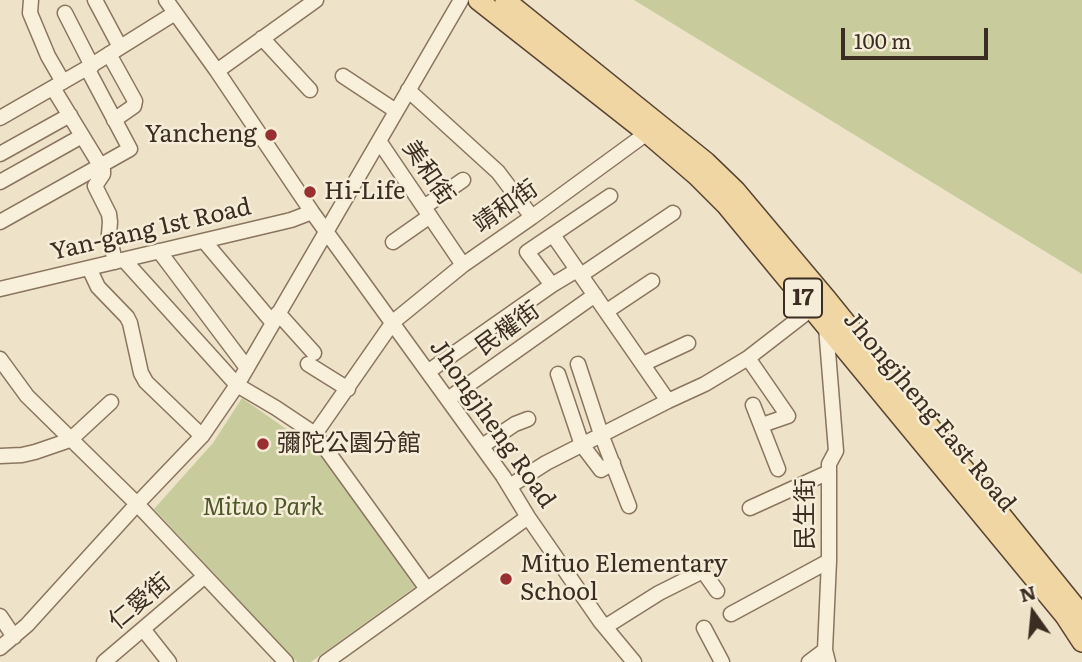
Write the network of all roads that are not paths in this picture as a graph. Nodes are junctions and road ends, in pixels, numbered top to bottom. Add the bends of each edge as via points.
1 (32, 0) edge
2 (95, 0) edge
3 (166, 0) edge
4 (316, 0) edge
5 (461, 0) edge
6 (478, 0) edge
7 (505, 0) edge
8 (65, 13) dead end
9 (175, 13) junction
10 (262, 38) junction
11 (115, 51) junction
12 (89, 67) junction
13 (216, 71) junction
14 (343, 76) dead end
15 (58, 85) junction
16 (310, 90) dead end
17 (408, 90) junction
18 (396, 111) junction
19 (70, 115) junction
20 (0, 118) edge
21 (114, 120) junction
22 (647, 133) junction
23 (82, 136) junction
24 (379, 141) junction
25 (0, 154) edge
26 (100, 166) junction
27 (463, 180) dead end
28 (0, 182) edge
29 (610, 196) dead end
30 (312, 212) junction
31 (427, 212) junction
32 (673, 213) dead end
33 (533, 217) junction
34 (0, 222) edge
35 (326, 230) junction
36 (553, 235) junction
37 (204, 241) junction
38 (393, 242) dead end
39 (159, 251) junction
40 (120, 261) junction
41 (463, 265) junction
42 (89, 268) junction
43 (579, 272) junction
44 (652, 281) dead end
45 (552, 285) junction
46 (0, 289) edge
47 (595, 295) junction
48 (819, 304) junction
49 (607, 311) junction
50 (275, 318) junction
51 (393, 322) junction
52 (826, 327) junction
53 (688, 343) dead end
54 (748, 358) junction
55 (578, 364) dead end
56 (643, 364) junction
57 (2, 368) edge
58 (247, 368) junction
59 (429, 371) junction
60 (558, 374) dead end
61 (237, 386) junction
62 (348, 389) junction
63 (448, 400) junction
64 (668, 401) junction
65 (111, 402) dead end
66 (753, 405) dead end
67 (528, 419) dead end
68 (762, 425) junction
69 (315, 435) junction
70 (601, 435) junction
71 (202, 436) junction
72 (70, 440) junction
73 (582, 445) junction
74 (482, 446) junction
75 (0, 456) edge
76 (612, 463) junction
77 (778, 469) dead end
78 (829, 472) junction
79 (510, 486) junction
80 (137, 503) junction
81 (629, 506) dead end
82 (750, 508) dead end
83 (528, 517) junction
84 (829, 561) junction
85 (205, 576) junction
86 (427, 589) junction
87 (717, 591) dead end
88 (1075, 613) edge
89 (731, 614) dead end
90 (0, 616) edge
91 (605, 627) junction
92 (704, 628) dead end
93 (143, 629) junction
94 (14, 637) junction
95 (1082, 642) edge
96 (0, 648) edge
97 (827, 656) edge
98 (104, 662) edge
99 (169, 662) edge
100 (286, 662) edge
101 (326, 662) edge
102 (634, 662) edge
103 (722, 662) edge
104 (808, 662) edge

1 - 15 street via 30,13
2 - 11 street
3 - 9 street, Jhongjheng Road
4 - 10 street
5 - 17 street
6 - 22 main road, Jhongjheng East Road / 17
7 - 48 main road, Jhongjheng East Road / 17 via 736,191
8 - 12 street
9 - 11 street
9 - 13 street, Jhongjheng Road
10 - 13 street
10 - 16 street
11 - 12 street
11 - 21 street via 135,101
12 - 15 street
12 - 21 street
13 - 30 street, Jhongjheng Road
14 - 18 street
15 - 19 street
15 - 20 street
17 - 18 street
17 - 33 street via 498,173
18 - 24 street
19 - 23 street
19 - 25 street
21 - 26 street via 130,149
22 - 33 street, 靖和街
22 - 48 main road, Jhongjheng East Road / 17 via 697,176
23 - 26 street
23 - 28 street
24 - 31 street, 美和街
24 - 35 street
26 - 34 street
26 - 40 street via 103,174 94,186 109,214 108,234
27 - 31 street
29 - 36 street
30 - 35 street, Jhongjheng Road
30 - 37 street, Yan-gang 1st Road
31 - 38 street
31 - 41 street, 美和街
32 - 43 street
33 - 41 street, 靖和街
35 - 50 street
35 - 51 street, Jhongjheng Road
36 - 43 street
36 - 45 street via 527,252
37 - 39 street, Yan-gang 1st Road
37 - 50 street
39 - 40 street, Yan-gang 1st Road
39 - 58 street
40 - 42 street, Yan-gang 1st Road
40 - 61 street
41 - 51 street, 靖和街
42 - 46 street, Yan-gang 1st Road
42 - 71 street via 98,287 127,317 146,382
43 - 45 street
43 - 47 street
44 - 49 street
45 - 59 street
47 - 49 street
47 - 63 street, 民權街
48 - 52 main road, Jhongjheng East Road / 17
48 - 54 street
48 - 88 main road, Jhongjheng East Road / 17
49 - 56 street
50 - 58 street
50 - 62 street via 311,359
51 - 59 street, Jhongjheng Road
51 - 62 street, 靖和街
52 - 78 street, 民生街 via 836,451
52 - 88 main road, Jhongjheng East Road / 17
53 - 56 street
54 - 64 street
54 - 68 street via 788,416
55 - 70 street
56 - 64 street
57 - 72 street
58 - 61 street
59 - 63 street, Jhongjheng Road
60 - 73 street
61 - 69 street
61 - 71 street
62 - 69 street, 靖和街
63 - 74 street, Jhongjheng Road
64 - 70 street
65 - 72 street
66 - 68 street
67 - 74 street
68 - 77 street
69 - 86 street
70 - 73 street
70 - 76 street
71 - 80 street
72 - 75 street via 22,455
72 - 80 street
73 - 76 street via 601,470
73 - 79 street
74 - 79 street, Jhongjheng Road
76 - 81 street
78 - 82 street
78 - 84 street, 民生街
79 - 83 street, Jhongjheng Road
80 - 85 street
80 - 94 street
83 - 86 street
83 - 91 street, Jhongjheng Road
84 - 89 street
84 - 97 street, 民生街
85 - 93 street, 仁愛街
85 - 100 street
86 - 101 street
87 - 91 street via 703,571
88 - 95 main road, Jhongjheng East Road / 17
90 - 94 street
91 - 102 street, Jhongjheng Road
92 - 103 street
93 - 98 street, 仁愛街
93 - 99 street
94 - 96 street
97 - 104 street

